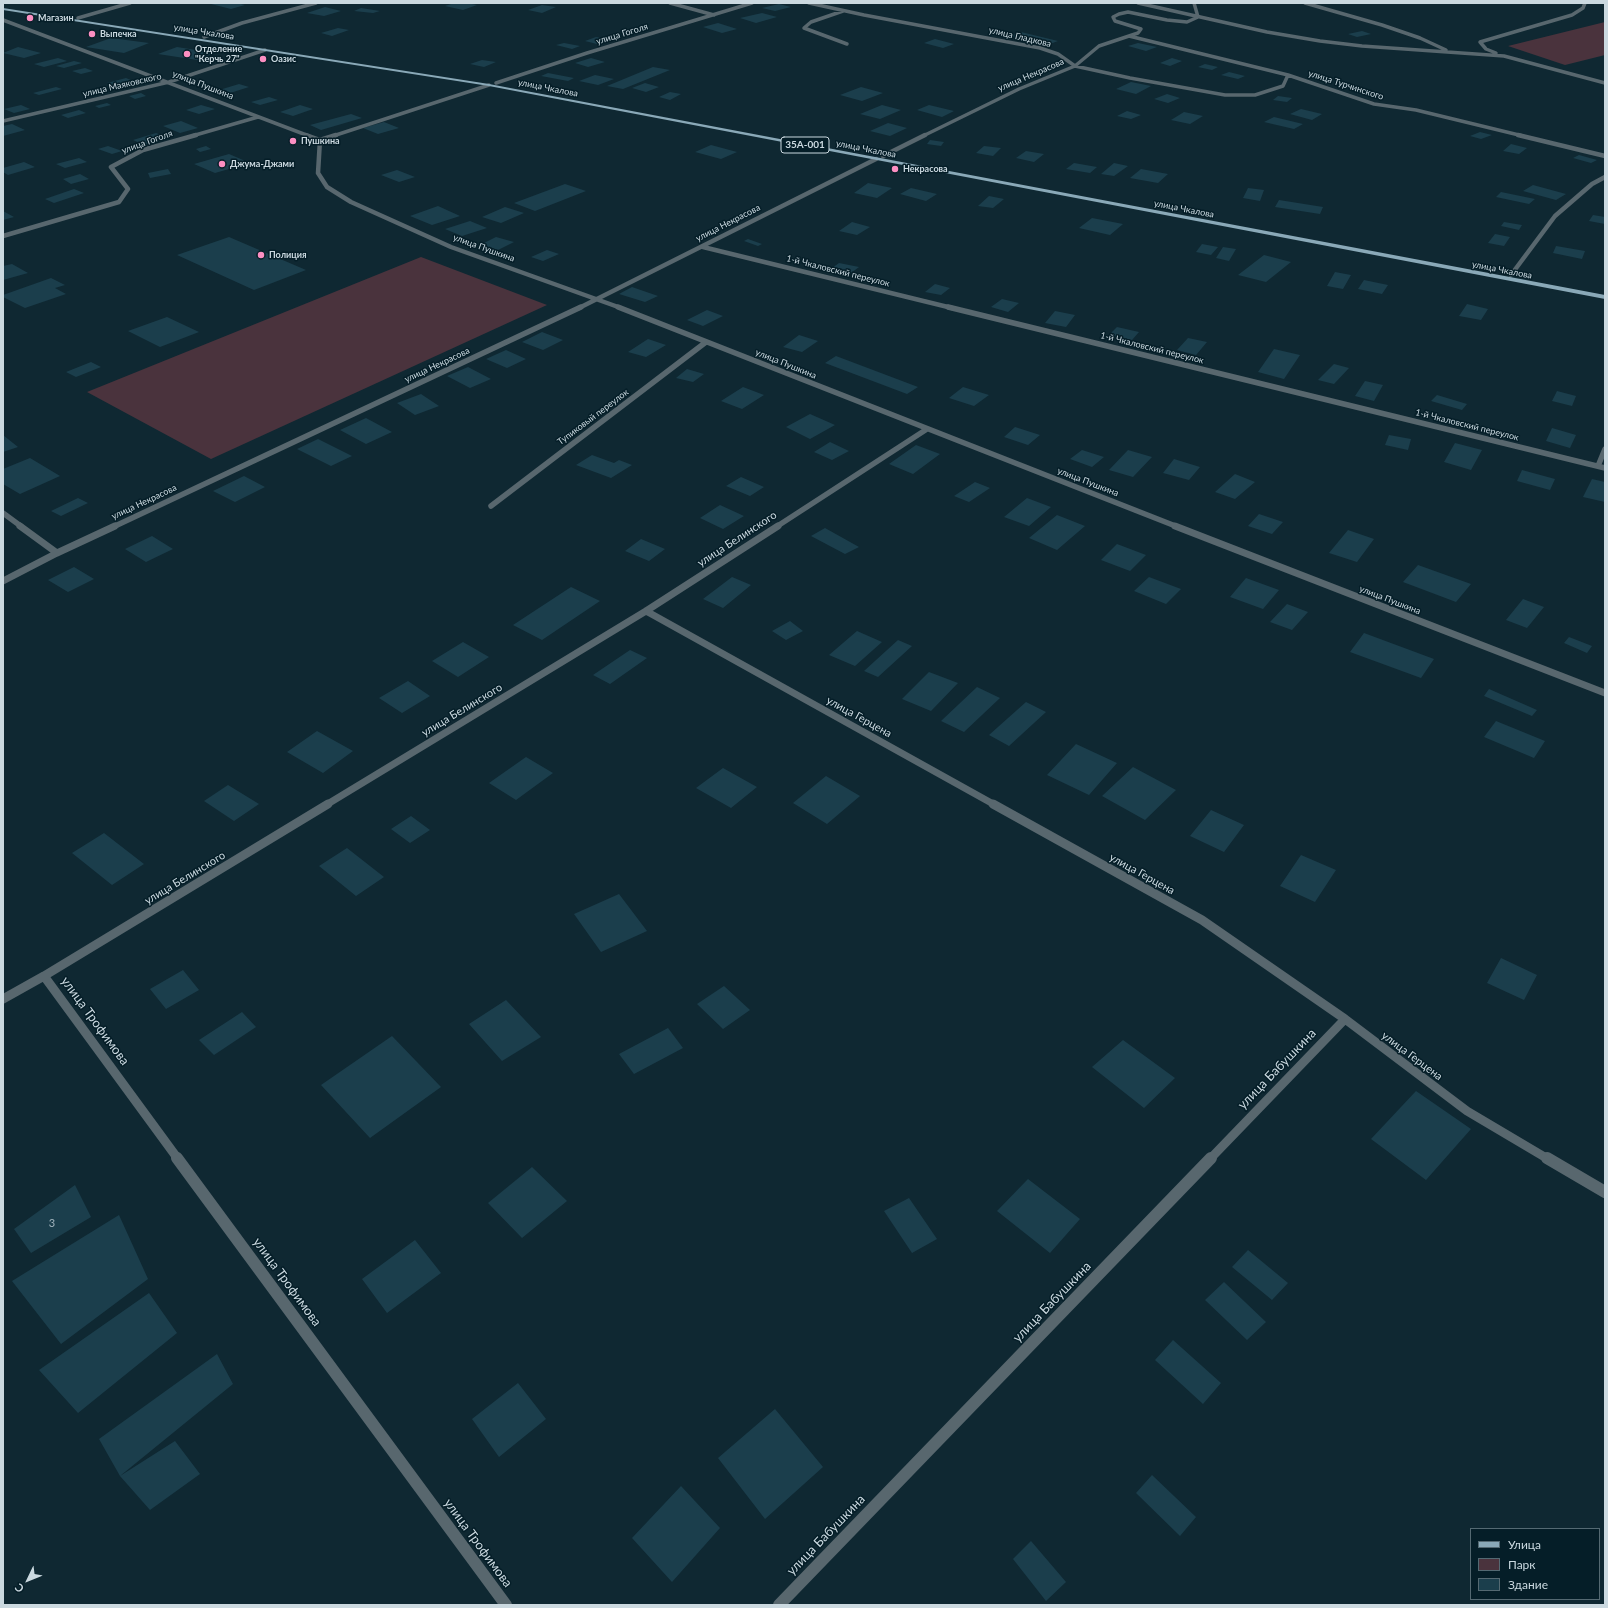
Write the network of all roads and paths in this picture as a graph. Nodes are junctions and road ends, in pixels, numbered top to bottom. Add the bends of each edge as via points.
1 (130, 3) edge
2 (316, 3) edge
3 (670, 3) edge
4 (752, 3) edge
5 (809, 3) edge
6 (1138, 3) edge
7 (1194, 3) edge
8 (1305, 3) edge
9 (1586, 3) edge
10 (3, 6) edge
11 (3, 9) edge
12 (844, 11) junction
13 (714, 15) junction
14 (1198, 17) junction
15 (78, 18) junction
16 (3, 20) edge
17 (70, 20) junction
18 (1129, 36) junction
19 (204, 37) junction
20 (197, 39) junction
21 (847, 44) dead end
22 (272, 47) junction
23 (265, 50) junction
24 (1450, 52) junction
25 (1504, 56) junction
26 (1075, 66) junction
27 (1288, 76) junction
28 (169, 82) junction
29 (496, 83) junction
30 (1605, 83) edge
31 (489, 85) junction
32 (258, 117) junction
33 (3, 122) edge
34 (320, 140) junction
35 (883, 156) junction
36 (1605, 156) edge
37 (876, 159) junction
38 (1605, 177) edge
39 (3, 236) edge
40 (703, 247) junction
41 (1509, 277) junction
42 (1605, 292) edge
43 (1605, 297) edge
44 (598, 299) junction
45 (706, 342) junction
46 (927, 429) junction
47 (1605, 449) edge
48 (1598, 466) junction
49 (1605, 468) edge
50 (491, 506) dead end
51 (3, 513) edge
52 (57, 553) junction
53 (3, 581) edge
54 (646, 611) junction
55 (1605, 693) edge
56 (44, 976) junction
57 (3, 999) edge
58 (1345, 1019) junction
59 (1605, 1192) edge
60 (506, 1605) edge
61 (779, 1605) edge

1 - 15 street
2 - 19 street via 242,23
3 - 13 street
4 - 13 street, улица Гоголя
5 - 12 street, улица Гладкова
6 - 14 street
7 - 14 street
8 - 24 street via 1420,38
9 - 25 street via 1584,8 1572,15 1480,42 1486,49
10 - 15 main road, улица Чкалова / 35А-001
11 - 17 main road, улица Чкалова / 35А-001
12 - 21 street via 812,22 804,28
12 - 26 street, улица Гладкова via 1040,48 1058,54
13 - 29 street, улица Гоголя
14 - 18 street via 1187,22 1128,12 1113,17 1115,21 1141,29
14 - 24 street via 1320,41
15 - 17 main road
15 - 19 main road, улица Чкалова / 35А-001
16 - 28 street, улица Пушкина
17 - 20 main road, улица Чкалова / 35А-001
18 - 26 street, улица Некрасова via 1099,46
18 - 27 street, улица Турчинского
19 - 20 main road
19 - 22 main road, улица Чкалова / 35А-001
20 - 23 main road, улица Чкалова / 35А-001
22 - 23 main road
22 - 29 main road, улица Чкалова / 35А-001
23 - 28 street, улица Маяковского
23 - 31 main road, улица Чкалова / 35А-001
24 - 25 street
25 - 30 street
26 - 27 street, улица Гладкова via 1225,95 1255,95 1283,86
26 - 35 street, улица Некрасова via 951,120
27 - 36 street, улица Турчинского via 1374,104 1416,110
28 - 32 street, улица Пушкина
28 - 33 street, улица Маяковского
29 - 31 main road
29 - 35 main road, улица Чкалова / 35А-001
31 - 34 street
31 - 37 main road, улица Чкалова / 35А-001
32 - 34 street, улица Пушкина
32 - 39 street, улица Гоголя via 150,148 120,161 111,167 128,189 119,202
34 - 44 street, улица Пушкина via 318,173 327,187 351,202 451,247
35 - 37 main road
35 - 41 main road, улица Чкалова / 35А-001
37 - 40 street, улица Некрасова
37 - 41 main road, улица Чкалова / 35А-001
38 - 41 street via 1592,184 1555,216
40 - 44 street, улица Некрасова
40 - 48 street, 1-й Чкаловский переулок
41 - 42 main road, улица Чкалова / 35А-001
41 - 43 main road, улица Чкалова / 35А-001
44 - 45 street, улица Пушкина
44 - 52 street, улица Некрасова
45 - 46 street, улица Пушкина
45 - 50 street, Тупиковый переулок
46 - 54 street, улица Белинского
46 - 55 street, улица Пушкина
47 - 48 street
48 - 49 street, 1-й Чкаловский переулок
51 - 52 street
52 - 53 street, улица Некрасова
54 - 56 street, улица Белинского
54 - 58 street, улица Герцена via 1202,920
56 - 57 street, улица Белинского
56 - 60 street, улица Трофимова
58 - 59 street, улица Герцена via 1467,1110
58 - 61 street, улица Бабушкина

